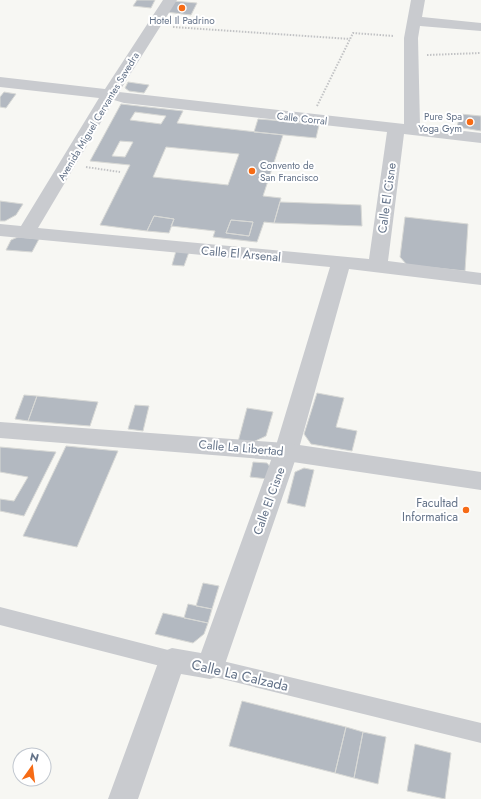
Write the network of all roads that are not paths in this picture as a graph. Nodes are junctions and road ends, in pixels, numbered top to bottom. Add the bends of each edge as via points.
1 (170, 0) edge
2 (418, 0) edge
3 (414, 22) junction
4 (481, 27) edge
5 (0, 82) edge
6 (0, 90) edge
7 (113, 98) junction
8 (404, 130) junction
9 (481, 138) edge
10 (26, 233) junction
11 (2, 235) edge
12 (341, 263) junction
13 (378, 266) junction
14 (481, 279) edge
15 (0, 430) edge
16 (286, 452) junction
17 (481, 480) edge
18 (0, 616) edge
19 (172, 660) junction
20 (210, 667) junction
21 (481, 733) edge
22 (123, 799) edge

1 - 7 street, Avenida Miguel Cervantes Savedra
2 - 3 street, Calle El Cisne
3 - 4 street
3 - 8 street, Calle El Cisne
5 - 7 street, Calle Corral
6 - 7 street, Calle Corral
7 - 8 street, Calle Corral
7 - 10 street, Avenida Miguel Cervantes Savedra
8 - 9 street, Calle Corral
8 - 13 street, Calle El Cisne
10 - 11 street, Calle El Arsenal
10 - 12 street, Calle El Arsenal
12 - 13 street, Calle El Arsenal
12 - 16 street, Calle El Cisne
13 - 14 street, Calle El Arsenal
15 - 16 street, Calle La Libertad
16 - 17 street, Calle La Libertad
16 - 20 street, Calle El Cisne
18 - 19 street, Calle La Calzada
19 - 20 street, Calle La Calzada
19 - 22 street
20 - 21 street, Calle La Calzada

